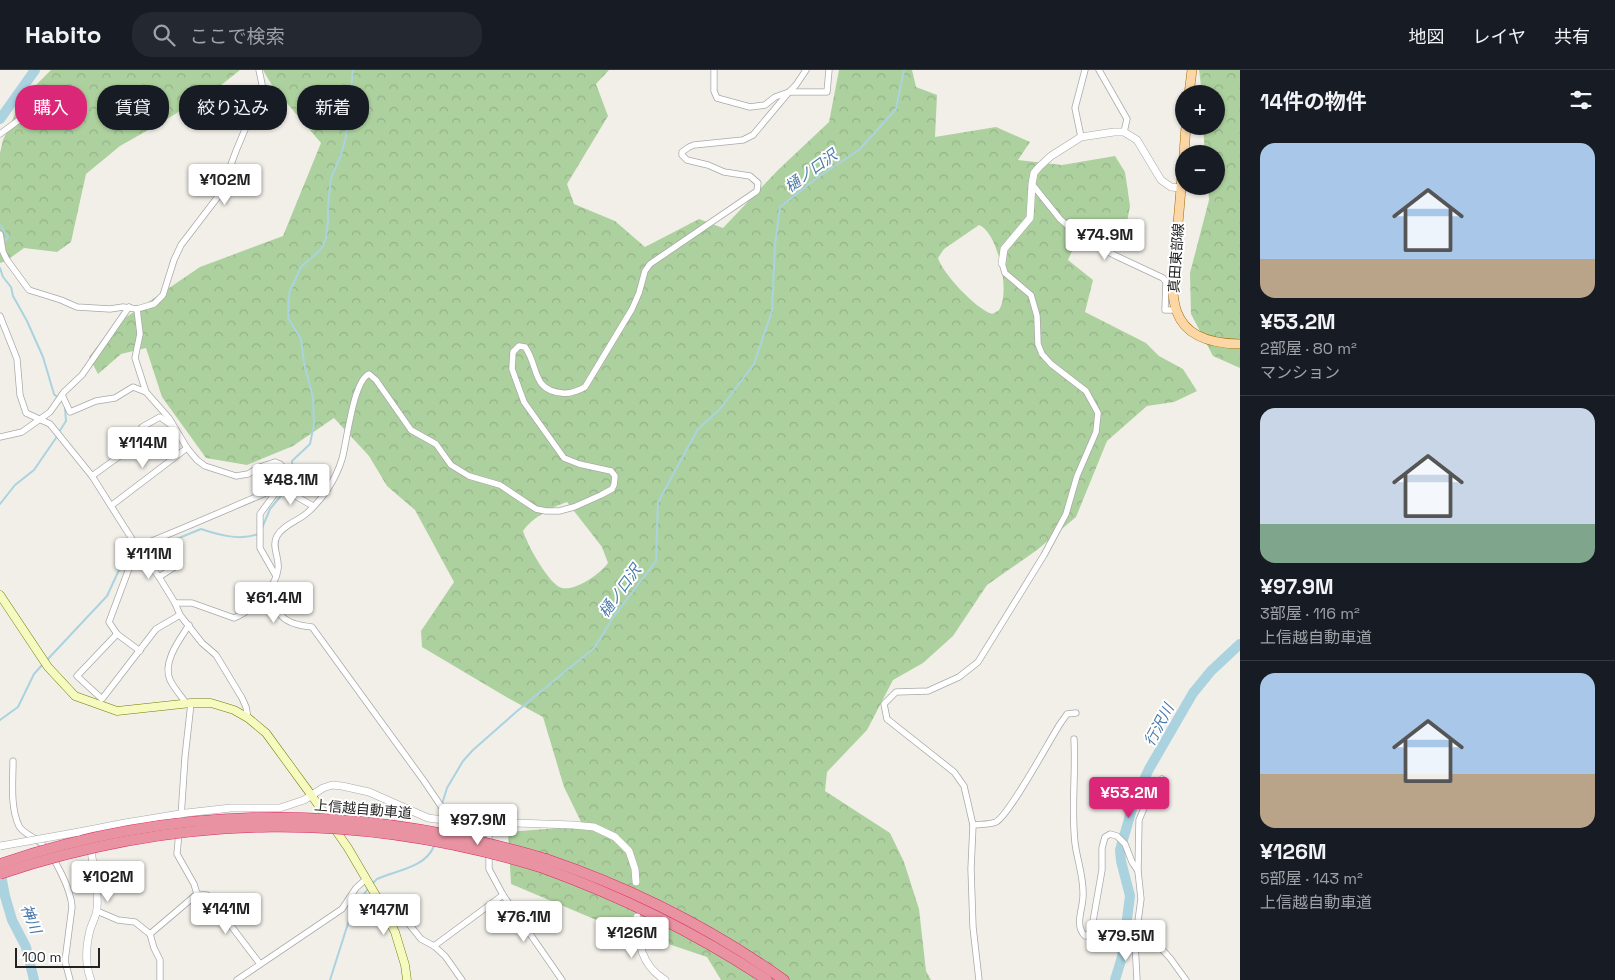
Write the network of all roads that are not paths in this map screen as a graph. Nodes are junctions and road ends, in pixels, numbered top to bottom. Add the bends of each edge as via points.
1 (259, 70) edge
2 (714, 70) edge
3 (806, 70) edge
4 (829, 70) edge
5 (1085, 70) edge
6 (1099, 70) edge
7 (1192, 70) edge
8 (1190, 85) edge
9 (789, 92) junction
10 (15, 123) edge
11 (1124, 132) junction
12 (0, 134) edge
13 (1081, 137) junction
14 (1032, 184) junction
15 (1175, 187) edge
16 (1180, 195) edge
17 (0, 234) edge
18 (1002, 263) joint
19 (129, 307) junction
20 (137, 309) junction
21 (1176, 310) junction
22 (0, 316) edge
23 (1240, 344) edge
24 (146, 392) junction
25 (62, 395) junction
26 (40, 418) junction
27 (173, 426) junction
28 (0, 437) edge
29 (187, 448) junction
30 (92, 476) junction
31 (280, 488) junction
32 (112, 505) junction
33 (313, 506) junction
34 (137, 547) junction
35 (176, 566) dead end
36 (276, 576) junction
37 (159, 577) junction
38 (271, 586) junction
39 (0, 595) edge
40 (175, 603) junction
41 (180, 614) junction
42 (190, 625) junction
43 (117, 634) junction
44 (140, 651) junction
45 (189, 703) junction
46 (1076, 713) dead end
47 (248, 718) junction
48 (1074, 739) dead end
49 (13, 761) dead end
50 (1162, 779) dead end
51 (312, 796) junction
52 (181, 814) junction
53 (451, 821) junction
54 (489, 822) junction
55 (973, 825) junction
56 (87, 830) junction
57 (0, 846) edge
58 (0, 864) edge
59 (544, 864) junction
60 (1138, 872) junction
61 (0, 874) edge
62 (636, 882) dead end
63 (368, 884) junction
64 (198, 894) junction
65 (503, 895) junction
66 (378, 898) junction
67 (96, 910) junction
68 (637, 917) dead end
69 (150, 934) junction
70 (1135, 943) junction
71 (434, 946) junction
72 (260, 964) junction
73 (70, 980) edge
74 (91, 980) edge
75 (160, 980) edge
76 (237, 980) edge
77 (407, 980) edge
78 (462, 980) edge
79 (562, 980) edge
80 (665, 980) edge
81 (766, 980) edge
82 (784, 980) edge
83 (979, 980) edge
84 (1137, 980) edge
85 (1186, 980) edge

1 - 20 street via 261,91 220,194 181,245 163,295 154,304
2 - 9 street via 717,98 728,102 750,107 765,105
3 - 9 street
4 - 9 street via 827,92
5 - 13 street via 1075,108
6 - 11 street via 1127,119
7 - 8 main road
9 - 33 street via 753,135 743,140 694,145 682,152 687,160 754,178 758,188 751,196 650,264 632,308 585,387 567,393 549,390 539,381 525,347 519,346 513,352 512,369 524,402 564,458 611,471 616,480 612,489 559,511 536,509 500,485 469,476 451,465 436,444 411,430 369,374 362,380 351,413 342,459 331,484
10 - 12 street
11 - 13 street
11 - 15 street via 1137,140 1165,184
13 - 14 street via 1038,167
14 - 18 street via 1030,218 1004,249
14 - 21 street via 1060,219 1078,235 1163,278 1166,282 1165,310
16 - 21 main road, 真田東部線 via 1172,288
17 - 19 street via 7,260 29,290 77,307
18 - 55 street via 1005,272 1031,294 1042,354 1086,391 1098,413 1096,432 1077,476 1066,514 978,662 959,677 928,691 896,692 884,704 888,719 960,779
19 - 20 street
19 - 25 street via 82,374
20 - 24 street via 140,334 135,358
21 - 23 main road, 真田東部線 via 1185,326 1196,336 1219,344
22 - 26 street via 17,359 20,395 26,413
24 - 25 street via 133,387 115,398 96,401 70,412
24 - 27 street
25 - 26 street via 50,412
26 - 28 street via 22,432
26 - 30 street via 50,424
27 - 29 street
27 - 30 street via 160,417 142,427 146,437
29 - 31 street via 205,466 236,476 270,463 280,464 286,470
29 - 32 street
30 - 32 street
31 - 33 street
31 - 34 street
31 - 36 street via 260,514 260,548
32 - 34 street
33 - 36 street via 276,536
34 - 37 street
34 - 43 street via 109,622
35 - 37 street
36 - 38 street
37 - 40 street
38 - 40 street via 250,610 234,618 192,603
38 - 53 street via 280,616 300,626 312,627
39 - 45 main road via 45,662 75,696 117,711
40 - 41 street
41 - 42 street
41 - 44 street via 156,629
42 - 45 street via 171,654 169,670 169,679
42 - 47 street via 216,655 242,698
43 - 44 street
43 - 44 street via 77,676 102,700
45 - 47 main road via 223,705
45 - 52 street
46 - 55 street via 1067,714 1000,819 994,823
47 - 51 main road via 266,733
48 - 60 street via 1075,844 1083,895 1080,929 1085,936 1092,927 1105,837 1110,834 1120,838
49 - 73 street via 14,812 20,828 42,844 55,863 71,899 65,961
50 - 60 street via 1139,820
51 - 52 street via 280,808 231,808
51 - 53 street via 323,788 342,786 369,792 428,818
51 - 63 main road
52 - 56 street
52 - 64 street via 177,854
53 - 54 street
54 - 62 street via 573,825 606,832 616,837 628,851
54 - 65 street via 489,869
55 - 83 street via 973,928
56 - 57 street, bridge
56 - 67 street via 96,882
58 - 59 highway, 上信越自動車道, bridge via 119,832 185,822 252,817 391,824 455,835
59 - 61 highway, 上信越自動車道, bridge via 397,834 260,826 185,831 119,841
59 - 81 highway, 上信越自動車道 via 660,916
59 - 82 highway, 上信越自動車道 via 604,880 664,907 720,938
60 - 70 street via 1141,899
63 - 66 main road
63 - 72 street via 356,888 342,909
64 - 69 street
64 - 72 street via 207,895
65 - 71 street
65 - 79 street
66 - 71 street via 409,924 420,940
66 - 77 main road via 398,940
67 - 69 street via 118,920 135,922
67 - 74 street via 87,953
68 - 80 street via 640,950 646,963
69 - 75 street via 160,960
70 - 84 street
70 - 85 street via 1158,945
71 - 78 street
72 - 76 street

